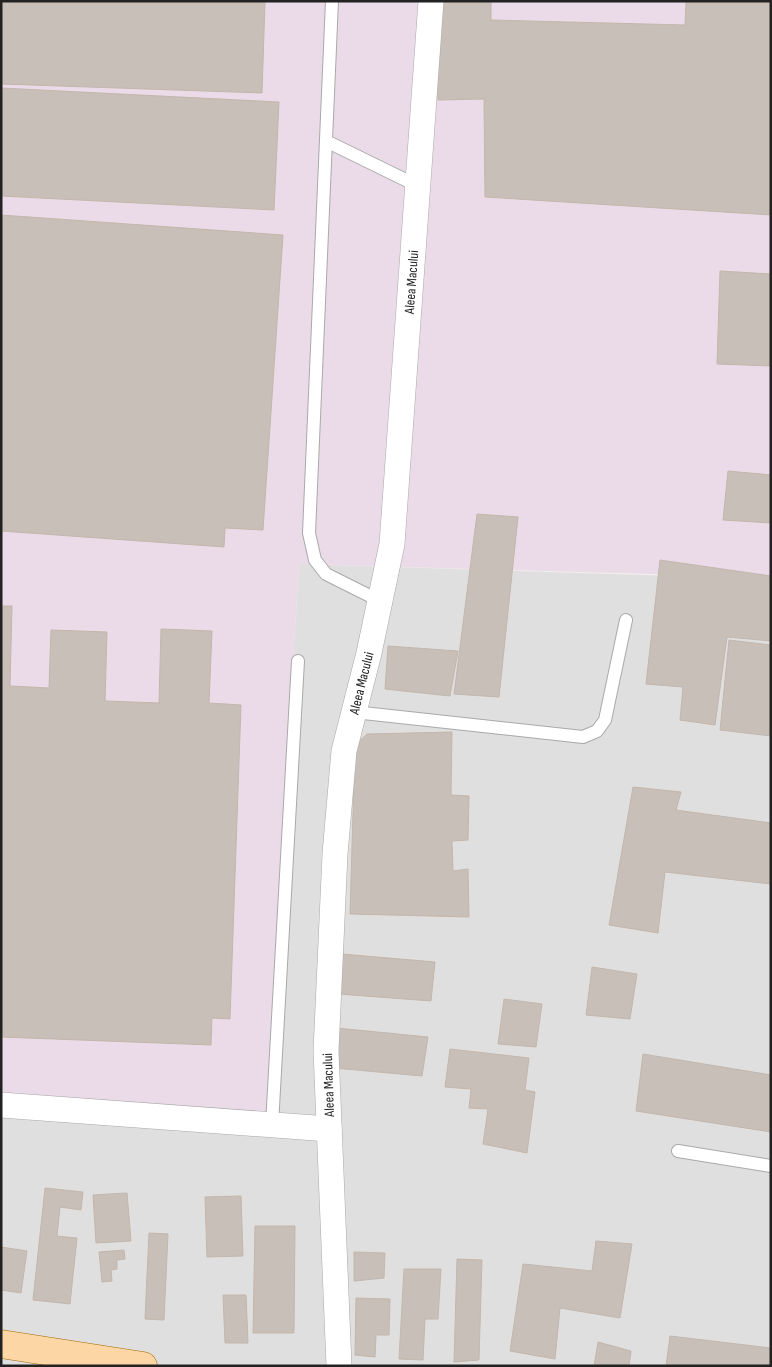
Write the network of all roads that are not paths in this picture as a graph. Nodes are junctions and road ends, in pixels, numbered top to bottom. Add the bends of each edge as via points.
1 (332, 1) edge
2 (431, 1) edge
3 (326, 141) junction
4 (418, 186) junction
5 (380, 601) junction
6 (626, 620) dead end
7 (298, 661) dead end
8 (354, 712) junction
9 (1, 1105) edge
10 (272, 1125) junction
11 (329, 1129) junction
12 (678, 1151) dead end
13 (771, 1166) edge
14 (1, 1344) edge
15 (143, 1366) edge
16 (339, 1366) edge

1 - 3 lane
2 - 4 street, Aleea Macului
3 - 4 lane
3 - 5 lane via 308,533 315,560 326,574
4 - 5 street, Aleea Macului via 392,544
5 - 8 street, Aleea Macului
6 - 8 lane via 605,720 597,731 583,737
7 - 10 lane
8 - 11 street, Aleea Macului via 344,751 335,854 326,1051
9 - 10 street
10 - 11 street
11 - 16 street, Aleea Macului
12 - 13 lane
14 - 15 main road

